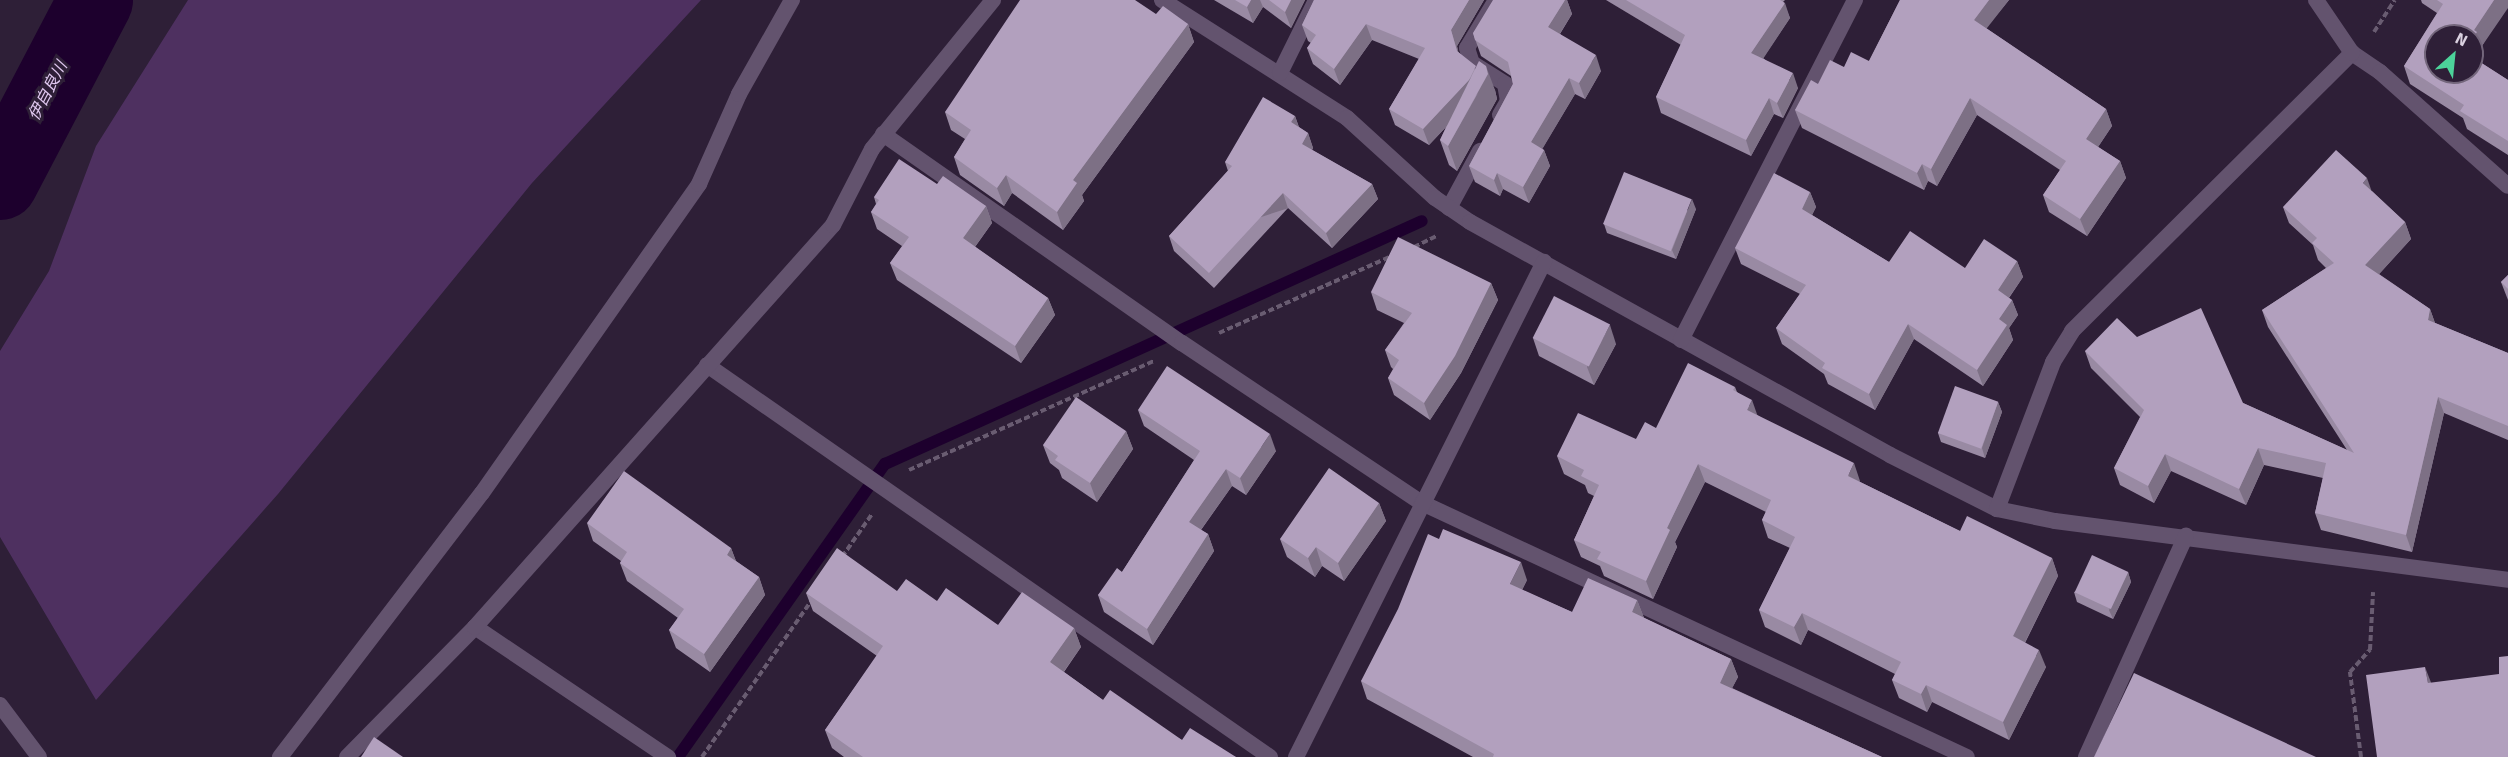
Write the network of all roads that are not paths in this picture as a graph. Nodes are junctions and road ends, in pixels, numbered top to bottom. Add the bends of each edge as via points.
1 (792, 0) edge
2 (993, 0) edge
3 (1162, 0) edge
4 (1316, 0) edge
5 (1496, 0) edge
6 (1855, 0) edge
7 (2316, 0) edge
8 (2352, 53) junction
9 (1280, 73) junction
10 (883, 134) junction
11 (2508, 186) edge
12 (1449, 208) junction
13 (1544, 262) junction
14 (1680, 340) junction
15 (707, 365) junction
16 (1422, 503) junction
17 (1997, 509) junction
18 (2186, 536) junction
19 (2508, 580) edge
20 (475, 627) junction
21 (0, 705) edge
22 (36, 753) edge
23 (666, 756) edge
24 (280, 757) edge
25 (347, 757) edge
26 (1270, 757) edge
27 (1296, 757) edge
28 (1967, 757) edge
29 (2086, 757) edge

1 - 24 street via 739,94 699,184 482,493
2 - 10 street
3 - 9 street
4 - 9 street
5 - 12 street via 1467,48 1472,63 1505,84 1508,101
6 - 14 street
7 - 8 street
8 - 11 street via 2380,72
8 - 17 street via 2072,331 2053,362
9 - 12 street via 1347,118
10 - 15 street via 833,225
10 - 16 street via 1184,345
12 - 13 street
13 - 14 street
13 - 16 street
14 - 17 street
15 - 20 street
15 - 26 street
16 - 27 street
16 - 28 street
17 - 18 street via 2055,521
18 - 19 street
18 - 29 street
20 - 23 street
20 - 25 street
21 - 22 street

